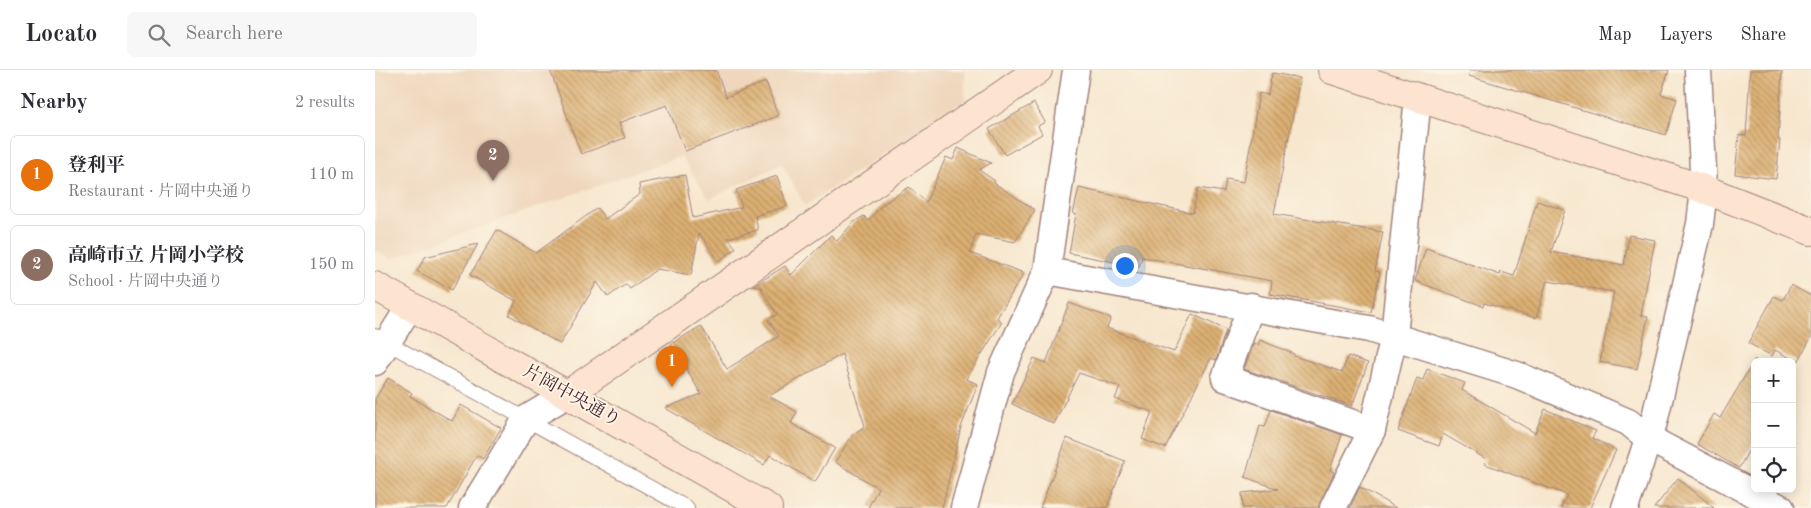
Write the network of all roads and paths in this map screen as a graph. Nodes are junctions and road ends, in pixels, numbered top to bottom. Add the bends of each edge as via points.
1 (1038, 70) edge
2 (1076, 70) edge
3 (1332, 70) edge
4 (1698, 70) edge
5 (1418, 97) junction
6 (1704, 189) junction
7 (1811, 231) edge
8 (1047, 271) junction
9 (375, 286) edge
10 (410, 306) junction
11 (1251, 306) junction
12 (1394, 336) junction
13 (379, 347) edge
14 (569, 394) junction
15 (527, 419) junction
16 (1372, 430) junction
17 (1648, 438) junction
18 (756, 505) edge
19 (472, 508) edge
20 (687, 508) edge
21 (964, 508) edge
22 (1333, 508) edge
23 (1625, 508) edge
24 (1781, 508) edge

1 - 14 street
2 - 8 street
3 - 5 street
4 - 6 street
5 - 6 street
5 - 12 street
6 - 7 street
6 - 17 street via 1701,224
8 - 11 street
8 - 21 street via 1001,372
9 - 10 street, 片岡中央通り
10 - 13 street
10 - 14 street, 片岡中央通り
11 - 12 street
11 - 16 street via 1225,378
12 - 16 street
12 - 17 street via 1517,375 1628,422
13 - 15 lane
14 - 15 street
14 - 18 street, 片岡中央通り
15 - 19 street
15 - 20 lane
16 - 22 street
17 - 23 street
17 - 24 street

